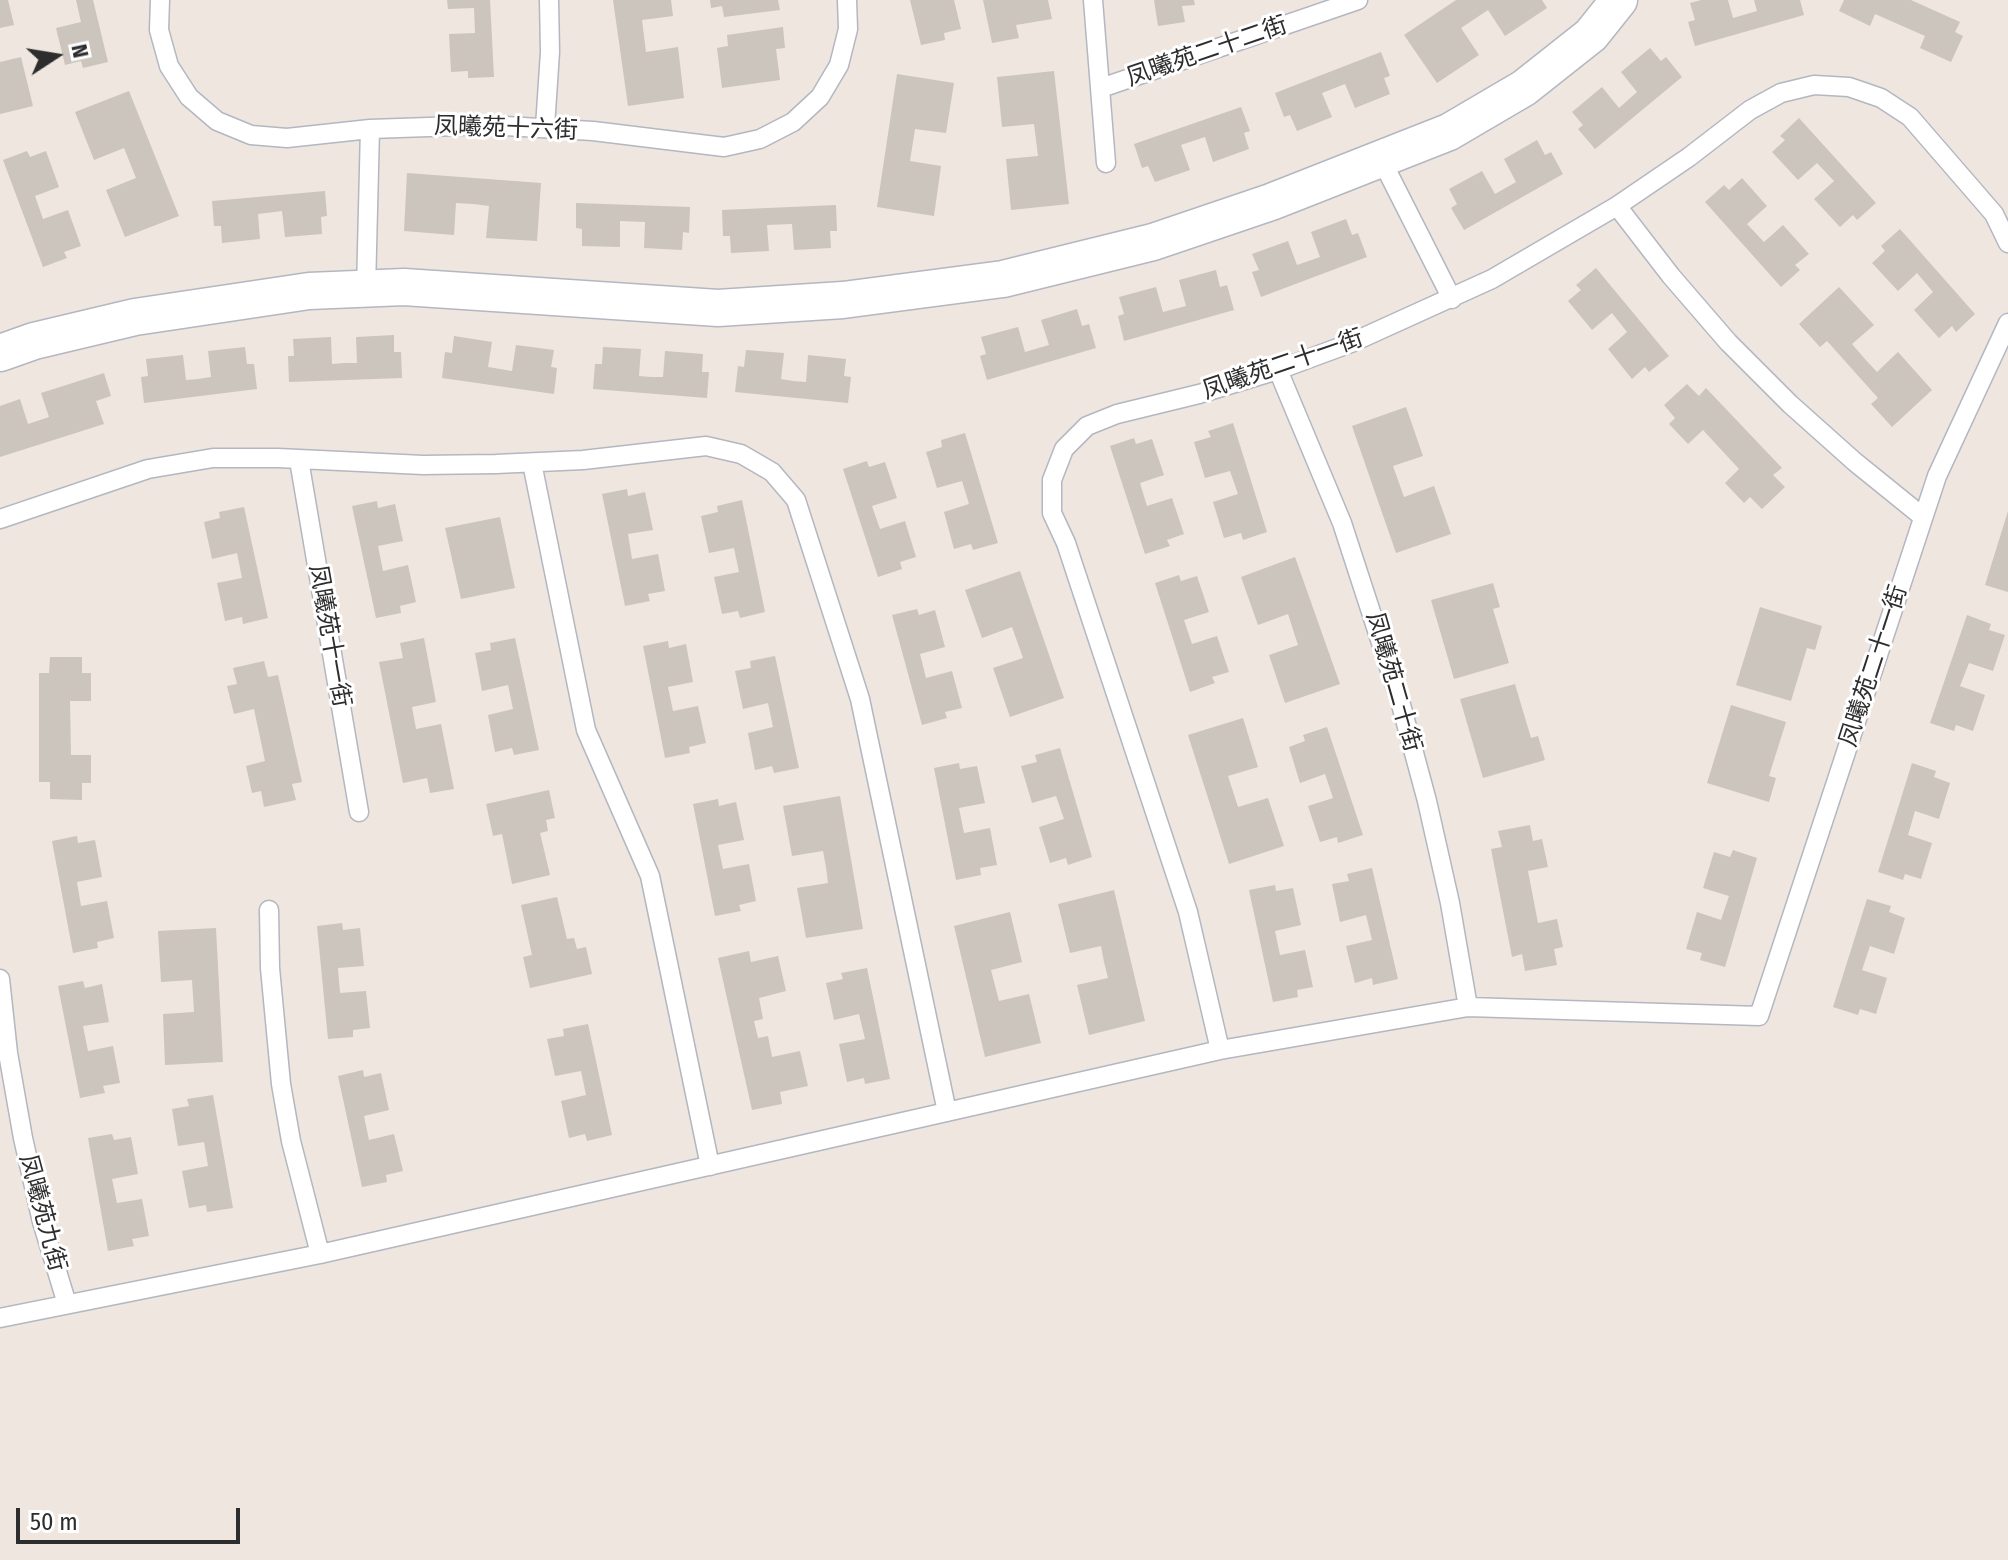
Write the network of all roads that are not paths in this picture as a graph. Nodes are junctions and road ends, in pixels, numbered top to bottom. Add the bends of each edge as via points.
1 (160, 0) edge
2 (549, 0) edge
3 (847, 0) edge
4 (1093, 0) edge
5 (1619, 0) edge
6 (1347, 2) edge
7 (1101, 88) junction
8 (545, 127) junction
9 (370, 129) junction
10 (1381, 159) junction
11 (1106, 163) dead end
12 (1617, 206) junction
13 (2008, 243) edge
14 (366, 289) junction
15 (1452, 299) junction
16 (2008, 323) edge
17 (0, 353) edge
18 (1278, 370) junction
19 (299, 460) junction
20 (532, 463) junction
21 (1923, 517) junction
22 (0, 519) edge
23 (359, 812) dead end
24 (269, 910) dead end
25 (0, 979) edge
26 (1468, 1007) junction
27 (1220, 1050) junction
28 (947, 1112) junction
29 (710, 1166) junction
30 (320, 1254) junction
31 (67, 1304) junction
32 (0, 1318) edge

1 - 9 lane, 凤曦苑十六街 via 159,30 169,66 189,97 217,121 251,135 287,138
2 - 8 lane
3 - 8 lane, 凤曦苑十六街 via 848,29 839,65 820,97 793,122 760,139 724,147
4 - 7 lane
5 - 10 street via 1591,35 1524,88 1449,132
6 - 7 lane, 凤曦苑二十二街
7 - 11 lane
8 - 9 lane, 凤曦苑十六街
9 - 14 lane
10 - 14 street via 1153,242 1003,279 858,299 718,308 404,287
10 - 15 lane
12 - 13 lane, 凤曦苑二十一街 via 1781,93 1814,85 1849,87 1881,98 1910,117 1994,214
12 - 15 lane, 凤曦苑二十一街
12 - 21 lane via 1728,342 1790,404
14 - 17 street via 309,291 135,317
15 - 18 lane, 凤曦苑二十一街
16 - 21 lane, 凤曦苑二十一街
18 - 26 lane, 凤曦苑二十街 via 1342,523 1400,701 1447,889
18 - 27 lane, 凤曦苑二十一街 via 1087,426 1064,449 1052,480 1052,513 1188,912
19 - 20 lane
19 - 22 lane via 213,458 148,469
19 - 23 lane, 凤曦苑十一街
20 - 28 lane via 706,446 741,454 772,472 796,500 860,699
20 - 29 lane via 586,730 650,876
21 - 26 lane, 凤曦苑二十一街 via 1759,1016
24 - 30 lane via 281,1084
25 - 31 lane, 凤曦苑九街 via 23,1138
26 - 27 lane
27 - 28 lane
28 - 29 lane
29 - 30 lane
30 - 31 lane
31 - 32 lane

